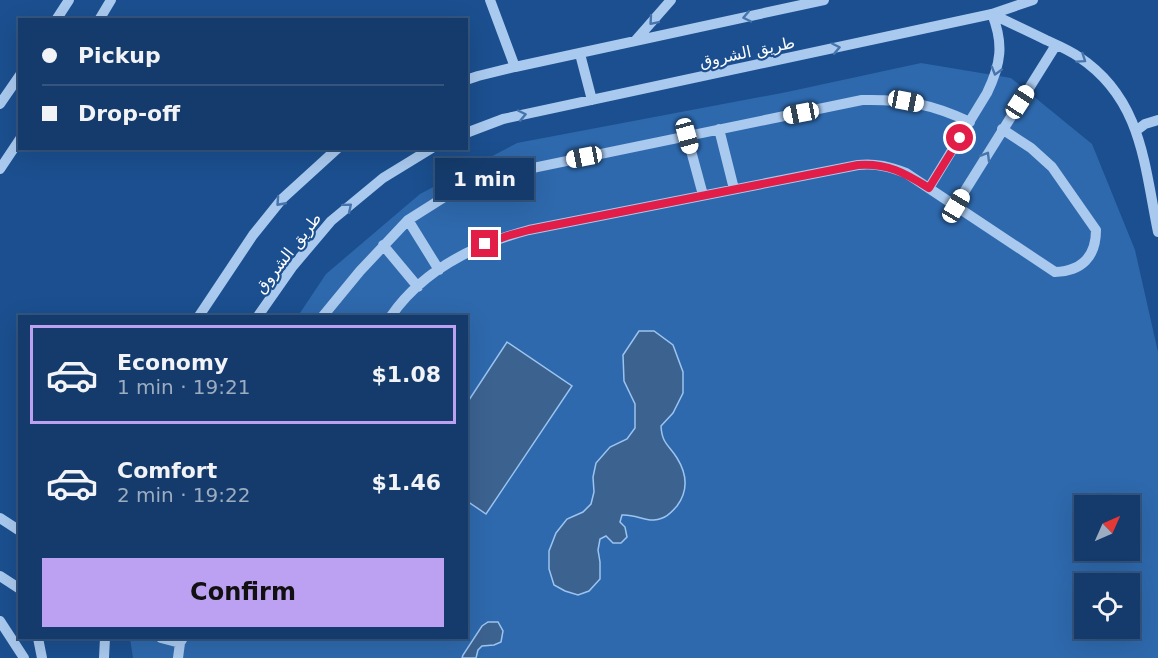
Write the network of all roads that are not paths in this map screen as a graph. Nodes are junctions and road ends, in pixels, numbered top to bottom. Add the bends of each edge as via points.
1 (111, 0) edge
2 (490, 0) edge
3 (671, 0) edge
4 (820, 0) edge
5 (1033, 0) edge
6 (68, 1) edge
7 (992, 14) junction
8 (57, 18) edge
9 (100, 18) edge
10 (635, 41) junction
11 (1056, 45) junction
12 (580, 54) junction
13 (515, 68) junction
14 (18, 78) edge
15 (468, 79) edge
16 (592, 100) junction
17 (0, 104) edge
18 (1158, 120) edge
19 (970, 122) junction
20 (719, 129) junction
21 (1002, 129) junction
22 (1137, 130) junction
23 (468, 132) edge
24 (687, 136) junction
25 (18, 142) edge
26 (336, 150) edge
27 (429, 150) edge
28 (0, 169) edge
29 (929, 188) junction
30 (734, 189) junction
31 (703, 195) junction
32 (956, 206) junction
33 (408, 220) junction
34 (1158, 232) edge
35 (383, 245) junction
36 (439, 270) junction
37 (418, 287) junction
38 (200, 315) edge
39 (259, 315) edge
40 (324, 315) edge
41 (392, 315) edge
42 (0, 518) edge
43 (18, 530) edge
44 (0, 576) edge
45 (18, 588) edge
46 (0, 621) edge
47 (38, 639) edge
48 (105, 639) edge
49 (181, 640) edge
50 (24, 658) edge
51 (42, 658) edge
52 (104, 658) edge
53 (178, 658) edge

1 - 9 street
2 - 13 street
3 -> 10 street
4 -> 10 street, طريق الشروق
5 - 7 street, طريق الشروق
6 - 8 street
7 - 11 street
16 -> 7 street, طريق الشروق
7 -> 19 street via 999,40 998,68
10 - 12 street, طريق الشروق
11 - 21 street
11 -> 22 street via 1097,70 1114,88
12 - 13 street, طريق الشروق
12 - 16 street
13 - 15 street, طريق الشروق
14 - 17 street
23 -> 16 street, طريق الشروق via 503,119
18 - 22 street
19 - 20 street via 927,105 884,99
19 - 29 street
20 - 24 street
20 - 30 street
32 -> 21 street
21 - 32 street via 1052,167 1096,230 1089,257 1074,269 1055,272
22 - 34 street
24 - 31 street
24 - 33 street via 494,176 446,196
25 - 28 street
26 -> 38 street via 282,199
39 -> 27 street, طريق الشروق via 331,221 382,178
29 - 30 street via 891,167 867,164
29 - 32 street
30 - 31 street
31 - 36 street via 507,236 464,254
33 - 35 street
33 - 36 street
35 - 37 street
35 - 40 street
36 - 37 street
37 - 41 street
42 - 43 street
44 - 45 street
46 - 50 street
47 - 51 street
48 - 52 street
49 - 53 street

